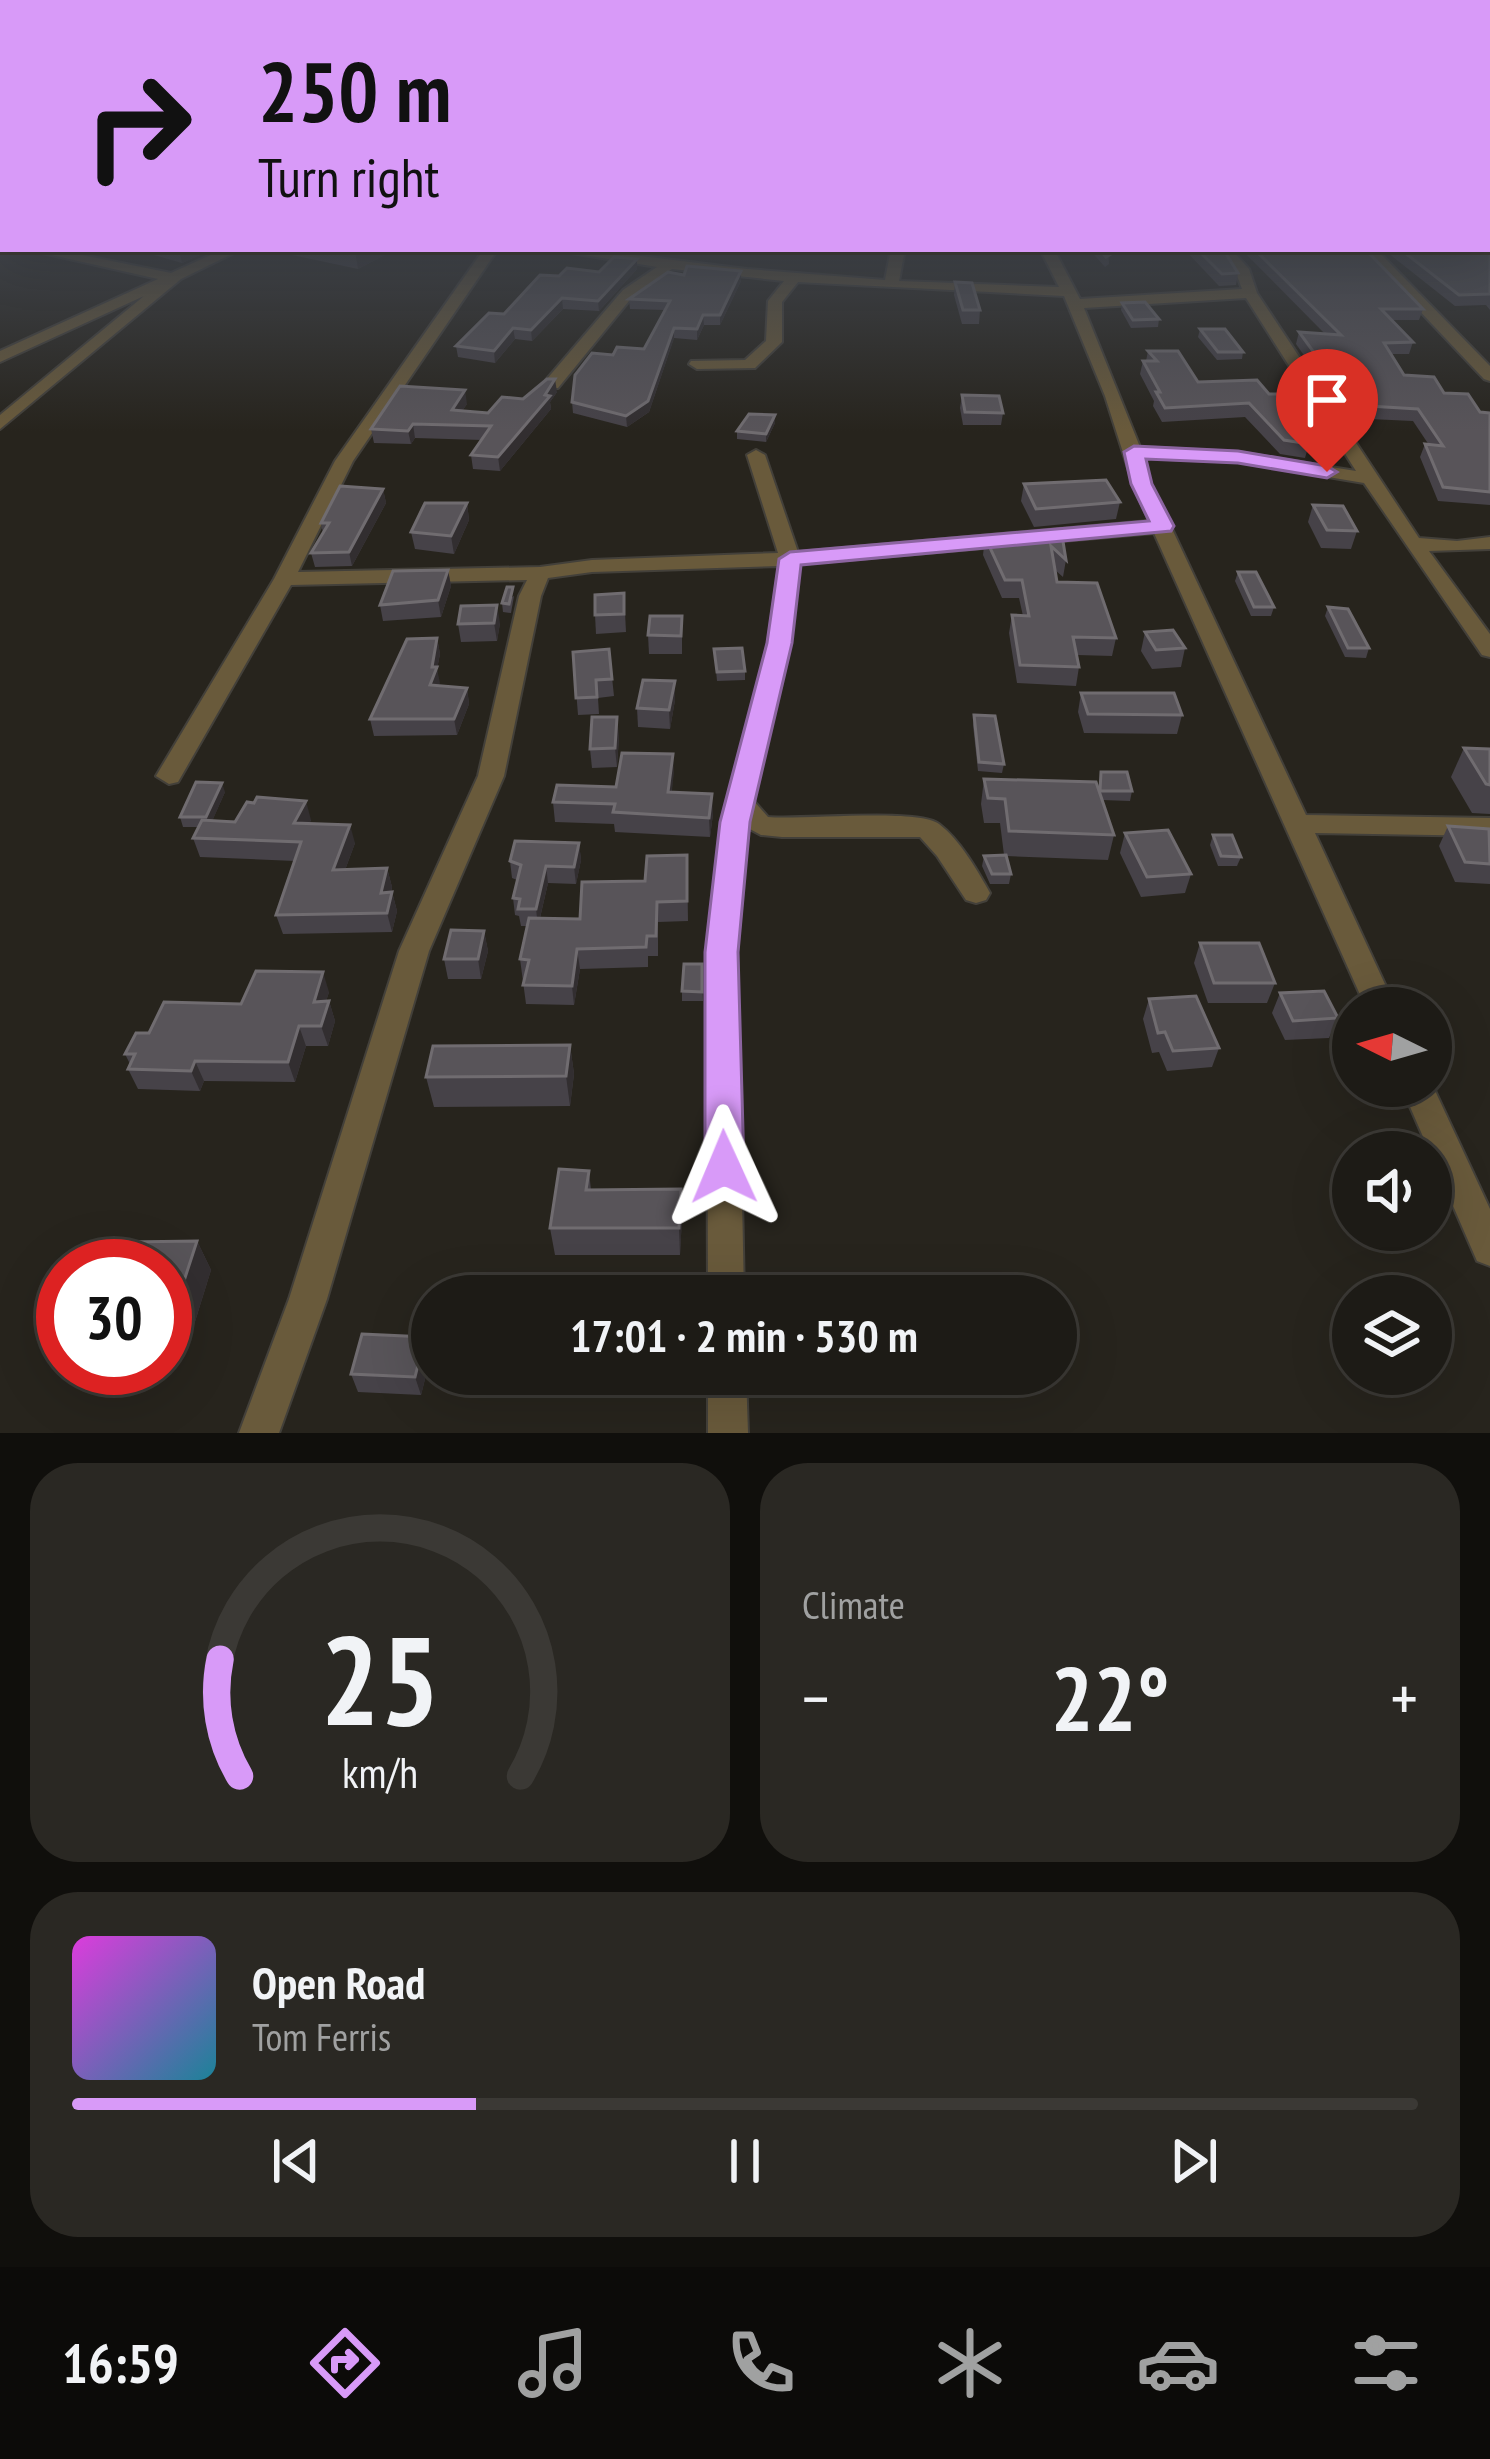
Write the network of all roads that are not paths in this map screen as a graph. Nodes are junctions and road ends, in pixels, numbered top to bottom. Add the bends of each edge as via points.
1 (131, 298) edge
2 (151, 298) edge
3 (457, 298) edge
4 (623, 298) edge
5 (778, 298) edge
6 (1071, 298) joint
7 (1076, 298) edge
8 (1253, 298) edge
9 (1412, 298) edge
10 (0, 357) edge
11 (698, 364) dead end
12 (1490, 376) edge
13 (551, 384) edge
14 (0, 424) edge
15 (1134, 452) junction
16 (756, 455) dead end
17 (1371, 479) junction
18 (1163, 526) junction
19 (1490, 543) edge
20 (1413, 544) junction
21 (790, 559) junction
22 (540, 573) junction
23 (284, 579) junction
24 (1490, 650) edge
25 (170, 776) dead end
26 (740, 802) junction
27 (1296, 824) junction
28 (1490, 827) edge
29 (976, 893) dead end
30 (1371, 987) edge
31 (1426, 1107) edge
32 (1490, 1249) edge
33 (726, 1275) edge
34 (727, 1395) edge
35 (259, 1433) edge
36 (728, 1433) edge

1 - 10 street
2 - 14 street
3 - 23 street via 344,461
4 - 13 street
5 - 11 street via 774,342 749,364
6 - 7 street
6 - 15 street
8 - 17 street
9 - 12 street
15 - 17 street via 1238,457
15 - 18 street
16 - 21 street
17 - 20 street
18 - 21 street
18 - 27 street
19 - 20 street
20 - 24 street
21 - 22 street
21 - 26 street via 779,643
22 - 23 street
22 - 35 street via 491,776 414,951
23 - 25 street
26 - 29 street via 761,826 927,828
26 - 33 street via 722,952
27 - 28 street
27 - 30 street
31 - 32 street
34 - 36 street

